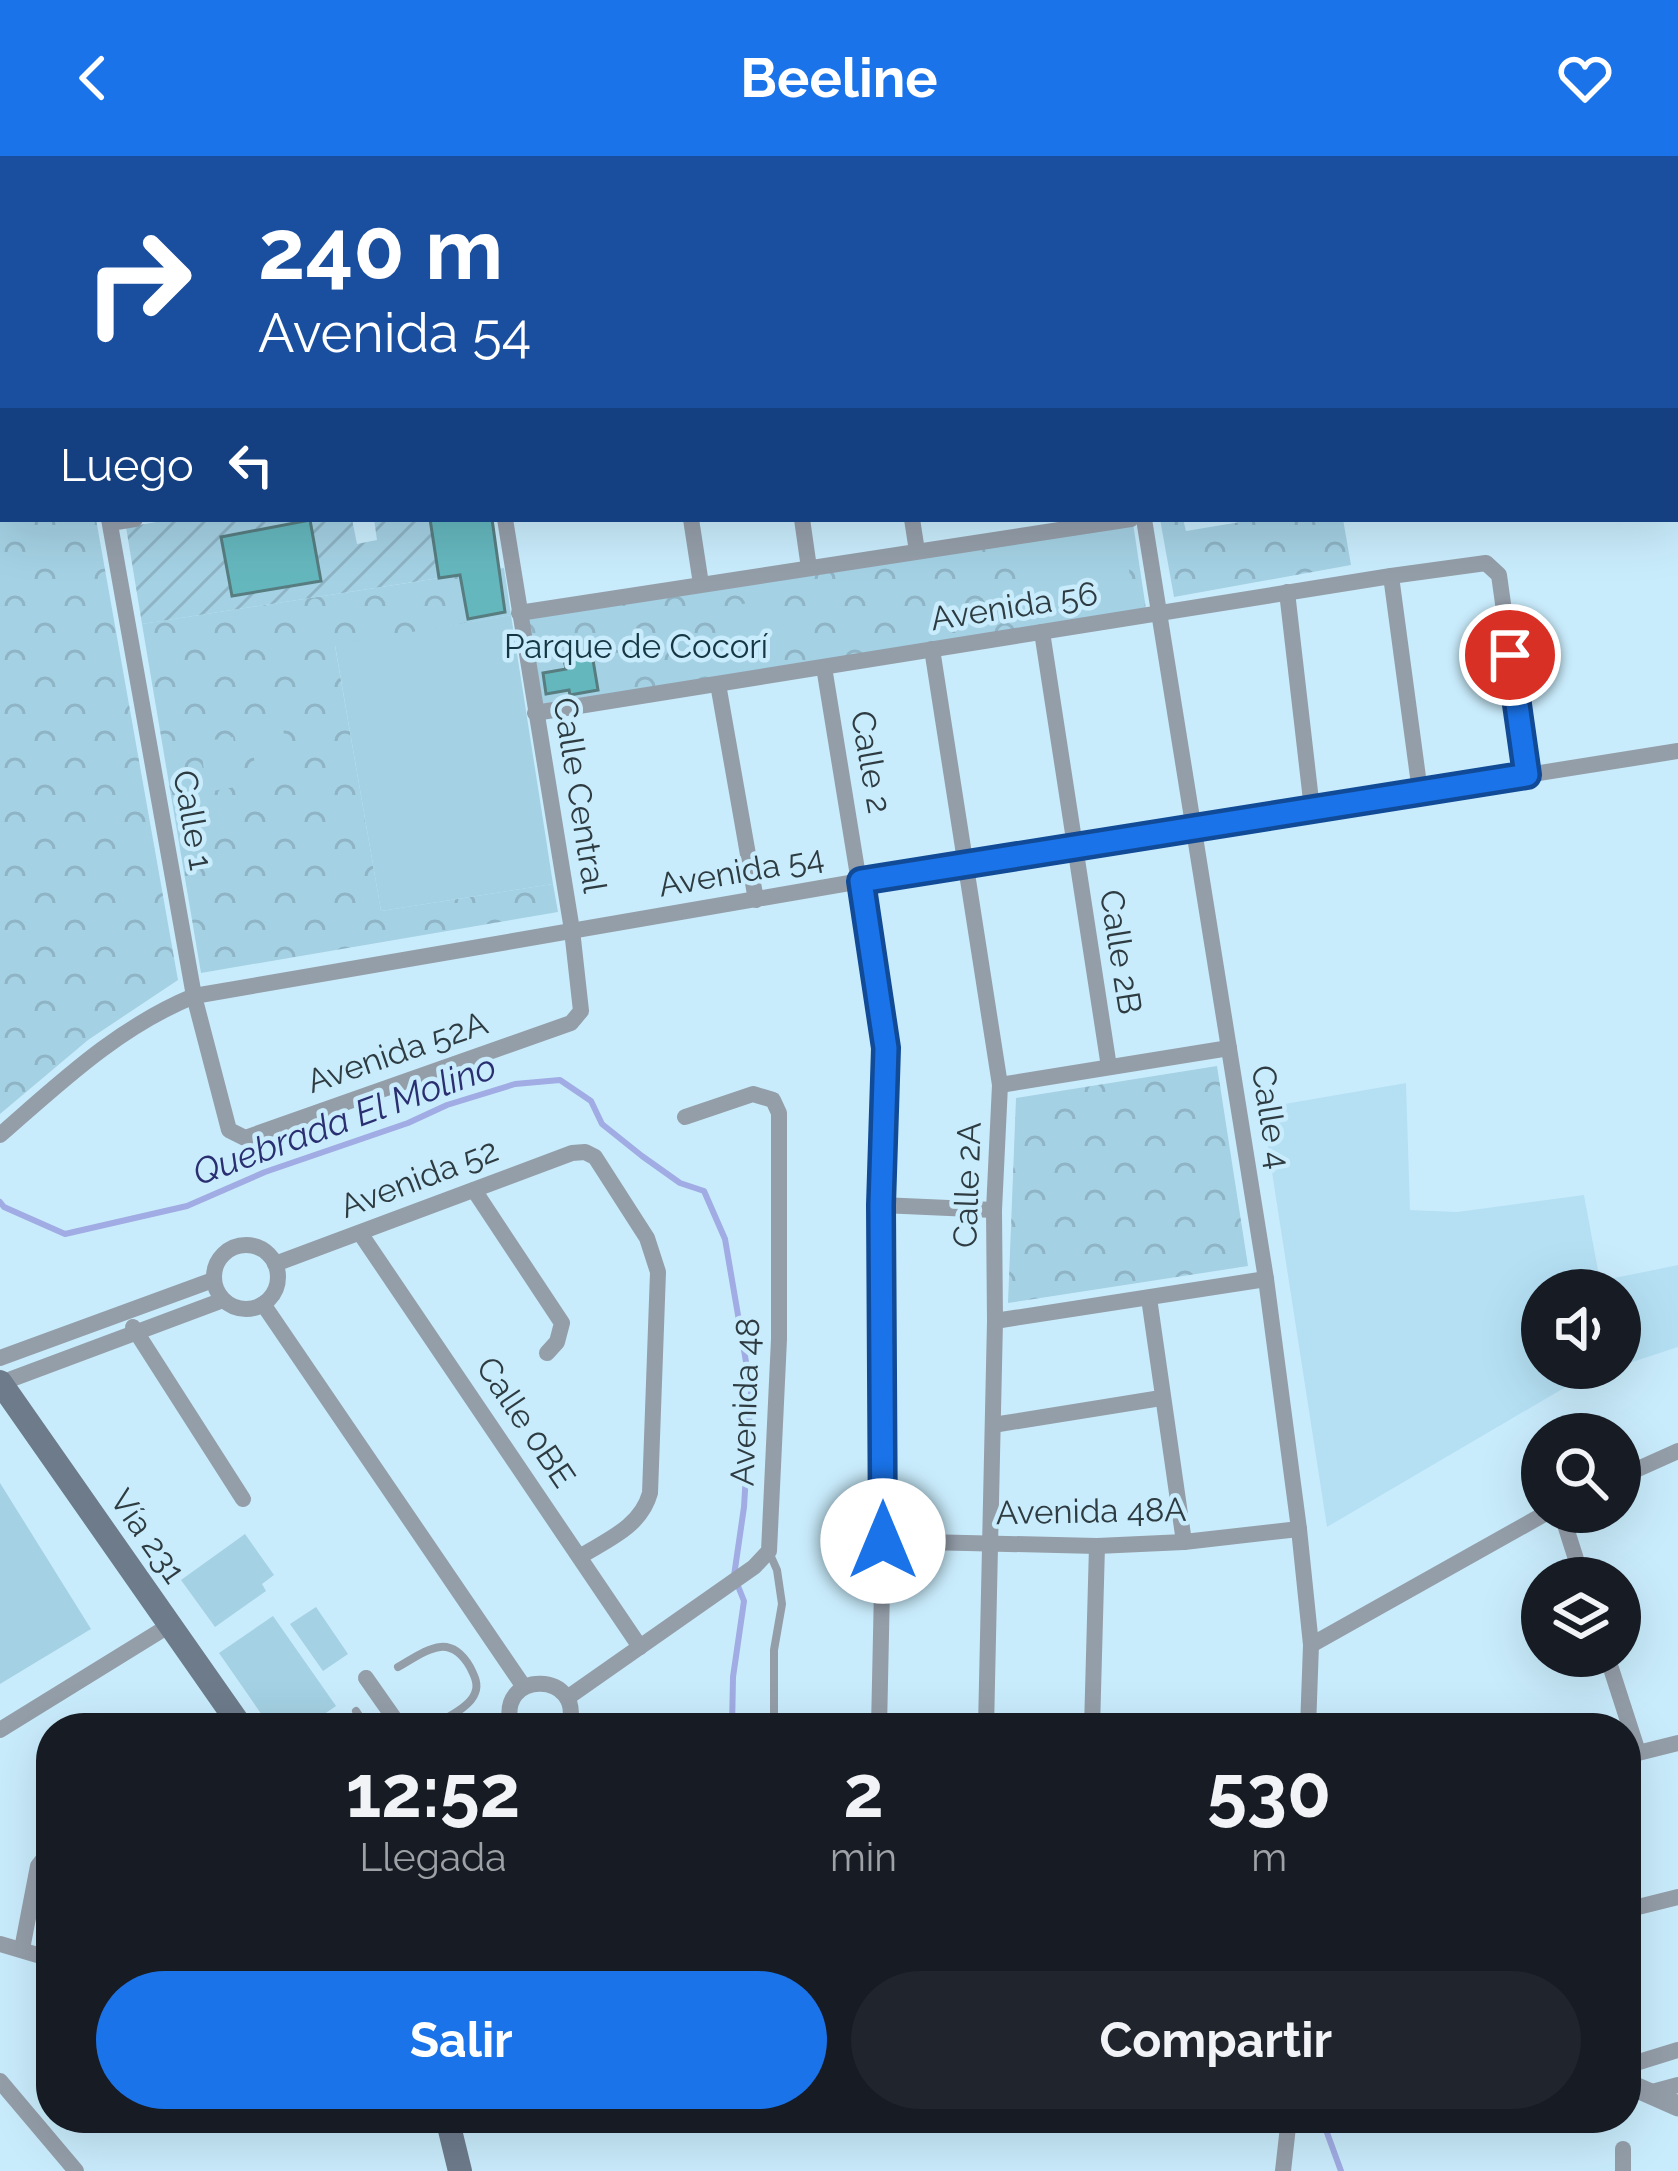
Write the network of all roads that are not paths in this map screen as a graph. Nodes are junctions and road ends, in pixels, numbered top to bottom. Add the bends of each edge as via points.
1 (110, 522) edge
2 (505, 522) edge
3 (691, 522) edge
4 (802, 522) edge
5 (912, 522) edge
6 (1092, 522) edge
7 (1145, 522) edge
8 (1026, 527) edge
9 (916, 551) junction
10 (808, 568) junction
11 (1391, 576) junction
12 (701, 584) junction
13 (1287, 592) junction
14 (519, 613) junction
15 (1161, 613) junction
16 (1042, 632) junction
17 (932, 650) junction
18 (824, 668) junction
19 (718, 684) junction
20 (535, 713) junction
21 (1678, 752) edge
22 (1527, 775) junction
23 (1420, 792) junction
24 (1312, 809) junction
25 (1194, 827) junction
26 (1074, 846) junction
27 (966, 864) junction
28 (861, 881) junction
29 (756, 900) junction
30 (572, 930) junction
31 (194, 996) junction
32 (580, 1011) joint
33 (1229, 1048) junction
34 (1109, 1067) junction
35 (1000, 1085) junction
36 (686, 1117) dead end
37 (230, 1130) joint
38 (0, 1135) edge
39 (474, 1190) junction
40 (881, 1205) junction
41 (994, 1210) junction
42 (360, 1233) junction
43 (275, 1264) junction
44 (1266, 1279) junction
45 (213, 1280) junction
46 (1148, 1298) junction
47 (223, 1300) junction
48 (263, 1304) junction
49 (125, 1312) junction
50 (995, 1322) junction
51 (136, 1333) junction
52 (547, 1353) dead end
53 (0, 1358) edge
54 (0, 1383) edge
55 (1161, 1398) junction
56 (993, 1425) junction
57 (1678, 1450) edge
58 (1641, 1467) edge
59 (242, 1499) dead end
60 (1521, 1527) edge
61 (1299, 1529) junction
62 (883, 1541) junction
63 (1184, 1542) junction
64 (990, 1543) junction
65 (1097, 1546) junction
66 (769, 1551) junction
67 (581, 1556) junction
68 (170, 1625) junction
69 (1311, 1645) junction
70 (640, 1647) junction
71 (398, 1667) dead end
72 (1612, 1677) edge
73 (366, 1678) dead end
74 (524, 1687) junction
75 (567, 1698) junction
76 (227, 1713) edge
77 (390, 1713) edge
78 (452, 1713) edge
79 (509, 1713) edge
80 (570, 1713) edge
81 (774, 1713) edge
82 (879, 1713) edge
83 (986, 1713) edge
84 (1092, 1713) edge
85 (1309, 1713) edge
86 (1622, 1713) edge
87 (0, 1730) edge
88 (1678, 1743) edge
89 (1641, 1752) edge
90 (36, 1876) edge
91 (1678, 1897) edge
92 (1641, 1906) edge
93 (0, 1944) edge
94 (22, 1949) junction
95 (36, 1954) edge
96 (1678, 2050) edge
97 (1641, 2061) edge
98 (0, 2080) edge
99 (1678, 2085) edge
100 (1641, 2088) edge
101 (1652, 2092) junction
102 (1678, 2106) edge
103 (36, 2123) edge
104 (44, 2133) edge
105 (451, 2133) edge
106 (1287, 2133) edge
107 (1623, 2149) dead end
108 (76, 2171) edge
109 (460, 2171) edge
110 (1283, 2171) edge
111 (1623, 2171) edge

1 - 31 street, Calle 1
2 - 14 street, Calle Central
3 - 12 street
4 - 10 street
5 - 9 street
6 - 8 street
7 - 15 street, Calle 4
8 - 9 street
9 - 10 street
10 - 12 street
11 - 13 street, Avenida 56
11 - 22 street, Avenida 56 via 1486,563 1499,575
11 - 23 street
12 - 14 street
13 - 15 street, Avenida 56
13 - 24 street
14 - 20 street, Calle Central
15 - 16 street, Avenida 56
15 - 25 street, Calle 4
16 - 17 street, Avenida 56
16 - 26 street, Calle 2B
17 - 18 street, Avenida 56
17 - 27 street, Calle 2A
18 - 19 street, Avenida 56
18 - 28 street, Calle 2
19 - 20 street, Avenida 56
19 - 29 street
20 - 30 street, Calle Central
21 - 22 street, Avenida 54
22 - 23 street, Avenida 54
23 - 24 street, Avenida 54
24 - 25 street, Avenida 54
25 - 26 street, Avenida 54
25 - 33 street, Calle 4
26 - 27 street, Avenida 54
26 - 34 street, Calle 2B
27 - 28 street, Avenida 54
27 - 35 street, Calle 2A
28 - 29 street, Avenida 54
28 - 40 street, Calle 2 via 886,1048
29 - 30 street, Avenida 54
30 - 31 street, Avenida 54
30 - 32 street, Calle Central
31 - 37 street, Calle 1
31 - 38 street, Avenida 54 via 106,1043
32 - 37 street, Avenida 52A via 571,1023 245,1138
33 - 34 street
33 - 44 street, Calle 4
34 - 35 street
35 - 41 street, Calle 2A
36 - 66 street, Avenida 48 via 753,1094 773,1100 779,1113
39 - 42 street, Avenida 52
39 - 52 street via 562,1323
39 - 67 street, Avenida 52 via 585,1152 647,1238 658,1272 646,1510
40 - 41 street
40 - 62 street, Calle 2
41 - 50 street, Calle 2A
42 - 43 street, Avenida 52
42 - 67 street, Calle 0BE
43 - 45 street via 260,1247 237,1245 218,1258
43 - 48 street via 274,1293
44 - 46 street
44 - 61 street, Calle 4
45 - 47 street
45 - 49 street
46 - 50 street
46 - 55 street
47 - 48 street via 238,1308
47 - 51 street
48 - 74 street
49 - 51 street
49 - 53 street
50 - 56 street, Calle 2A
51 - 54 street
51 - 59 street
54 - 68 main road, Vía 231
55 - 56 street
55 - 63 street
56 - 64 street, Calle 2A
57 - 58 street
60 - 69 street
61 - 63 street, Avenida 48A
61 - 69 street, Calle 4
62 - 64 street, Avenida 48A
62 - 82 street, Calle 2
63 - 65 street, Avenida 48A
64 - 65 street, Avenida 48A
64 - 83 street, Calle 2A
65 - 84 street
66 - 70 street
66 - 81 lane via 782,1604
67 - 70 street, Calle 0BE
68 - 76 main road, Vía 231
68 - 87 street
69 - 85 street, Calle 4
70 - 75 street
71 - 78 lane via 440,1646 462,1654 477,1691
72 - 86 street
73 - 77 street
74 - 75 street via 553,1685
74 - 79 street
75 - 80 street
88 - 89 street
90 - 94 street
91 - 92 street
93 - 94 street
94 - 95 street
96 - 97 street
98 - 103 street
99 - 101 street
100 - 101 street
101 - 102 street
104 - 108 street
105 - 109 main road
106 - 110 street
107 - 111 street

